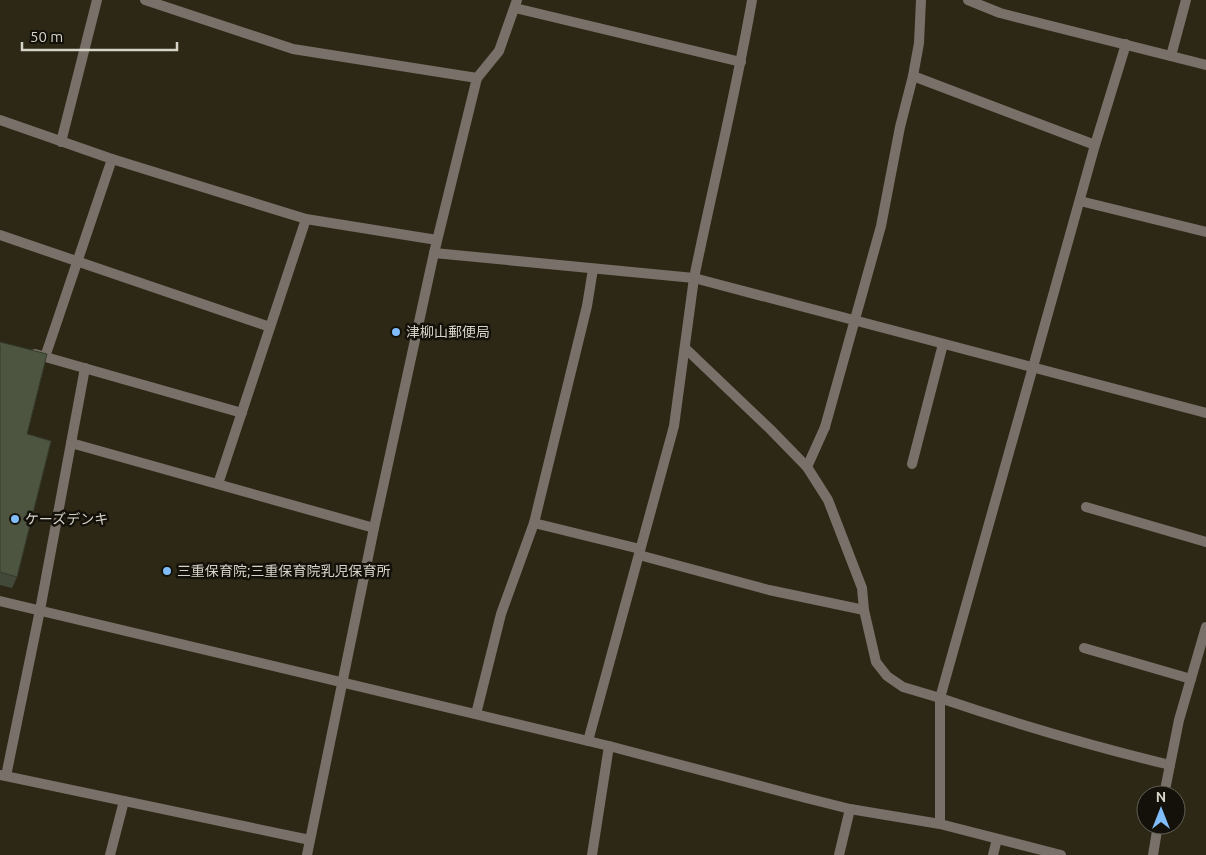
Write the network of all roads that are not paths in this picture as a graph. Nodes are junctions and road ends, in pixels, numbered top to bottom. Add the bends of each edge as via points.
1 (97, 0) edge
2 (145, 0) edge
3 (752, 0) edge
4 (921, 0) edge
5 (968, 0) edge
6 (1186, 0) edge
7 (516, 4) edge
8 (1126, 44) junction
9 (1171, 56) junction
10 (741, 62) junction
11 (1206, 65) edge
12 (913, 76) junction
13 (477, 78) junction
14 (0, 120) edge
15 (60, 142) junction
16 (1095, 145) junction
17 (112, 159) junction
18 (1080, 200) junction
19 (306, 219) junction
20 (1206, 232) edge
21 (0, 234) edge
22 (437, 240) junction
23 (434, 253) junction
24 (77, 261) junction
25 (593, 269) junction
26 (694, 278) junction
27 (856, 320) junction
28 (270, 327) junction
29 (943, 344) junction
30 (685, 348) junction
31 (27, 352) edge
32 (45, 357) junction
33 (1033, 367) junction
34 (85, 368) junction
35 (242, 412) junction
36 (1206, 413) edge
37 (71, 443) junction
38 (912, 464) dead end
39 (807, 467) junction
40 (218, 484) junction
41 (1086, 507) dead end
42 (534, 523) junction
43 (374, 528) junction
44 (1206, 542) edge
45 (640, 552) junction
46 (0, 601) edge
47 (40, 610) junction
48 (864, 610) junction
49 (1206, 627) edge
50 (1084, 648) dead end
51 (1195, 663) junction
52 (1206, 666) edge
53 (1191, 679) junction
54 (343, 682) junction
55 (940, 698) junction
56 (476, 714) junction
57 (588, 741) junction
58 (609, 746) junction
59 (1170, 765) junction
60 (3, 775) edge
61 (1166, 785) edge
62 (124, 801) junction
63 (850, 809) junction
64 (940, 824) junction
65 (1156, 835) edge
66 (997, 839) junction
67 (310, 840) junction
68 (110, 855) edge
69 (307, 855) edge
70 (592, 855) edge
71 (839, 855) edge
72 (993, 855) edge
73 (1061, 855) edge
74 (1153, 855) edge

1 - 15 street
2 - 13 street via 293,49
3 - 10 street
4 - 12 street via 919,43
5 - 8 street via 1000,13
6 - 9 street
7 - 10 street
7 - 13 street via 499,51
8 - 9 street
8 - 16 street
9 - 11 street
10 - 26 street
12 - 16 street
12 - 27 street via 881,226
13 - 22 street
14 - 15 street
15 - 17 street
16 - 18 street
17 - 19 street
17 - 24 street
18 - 20 street
18 - 33 street
19 - 22 street
19 - 28 street
21 - 24 street
22 - 23 street
23 - 25 street
23 - 43 street
24 - 28 street
24 - 32 street
25 - 26 street
25 - 42 street via 587,306
26 - 27 street
26 - 30 street
27 - 29 street
27 - 39 street via 825,427
28 - 35 street
29 - 33 street
29 - 38 street
30 - 39 street
30 - 45 street via 674,426
31 - 32 street
32 - 34 street
33 - 36 street
33 - 55 street
34 - 35 street
34 - 37 street
35 - 40 street
37 - 40 street
37 - 47 street
39 - 48 street via 828,500 862,588
40 - 43 street
41 - 44 street
42 - 45 street
42 - 56 street via 501,614
43 - 54 street
45 - 48 street via 769,590
45 - 57 street
46 - 47 street
47 - 54 street
47 - 60 street
48 - 55 street via 876,662 887,676 903,686
49 - 51 street
50 - 53 street
51 - 52 street
51 - 53 street
53 - 59 street
54 - 56 street
54 - 67 street
55 - 59 street via 1016,724
55 - 64 street
56 - 57 street
57 - 58 street
58 - 63 street
58 - 70 street
59 - 61 street
60 - 62 street
62 - 67 street
62 - 68 street
63 - 64 street
63 - 71 street
64 - 66 street
65 - 74 street
66 - 72 street
66 - 73 street
67 - 69 street

